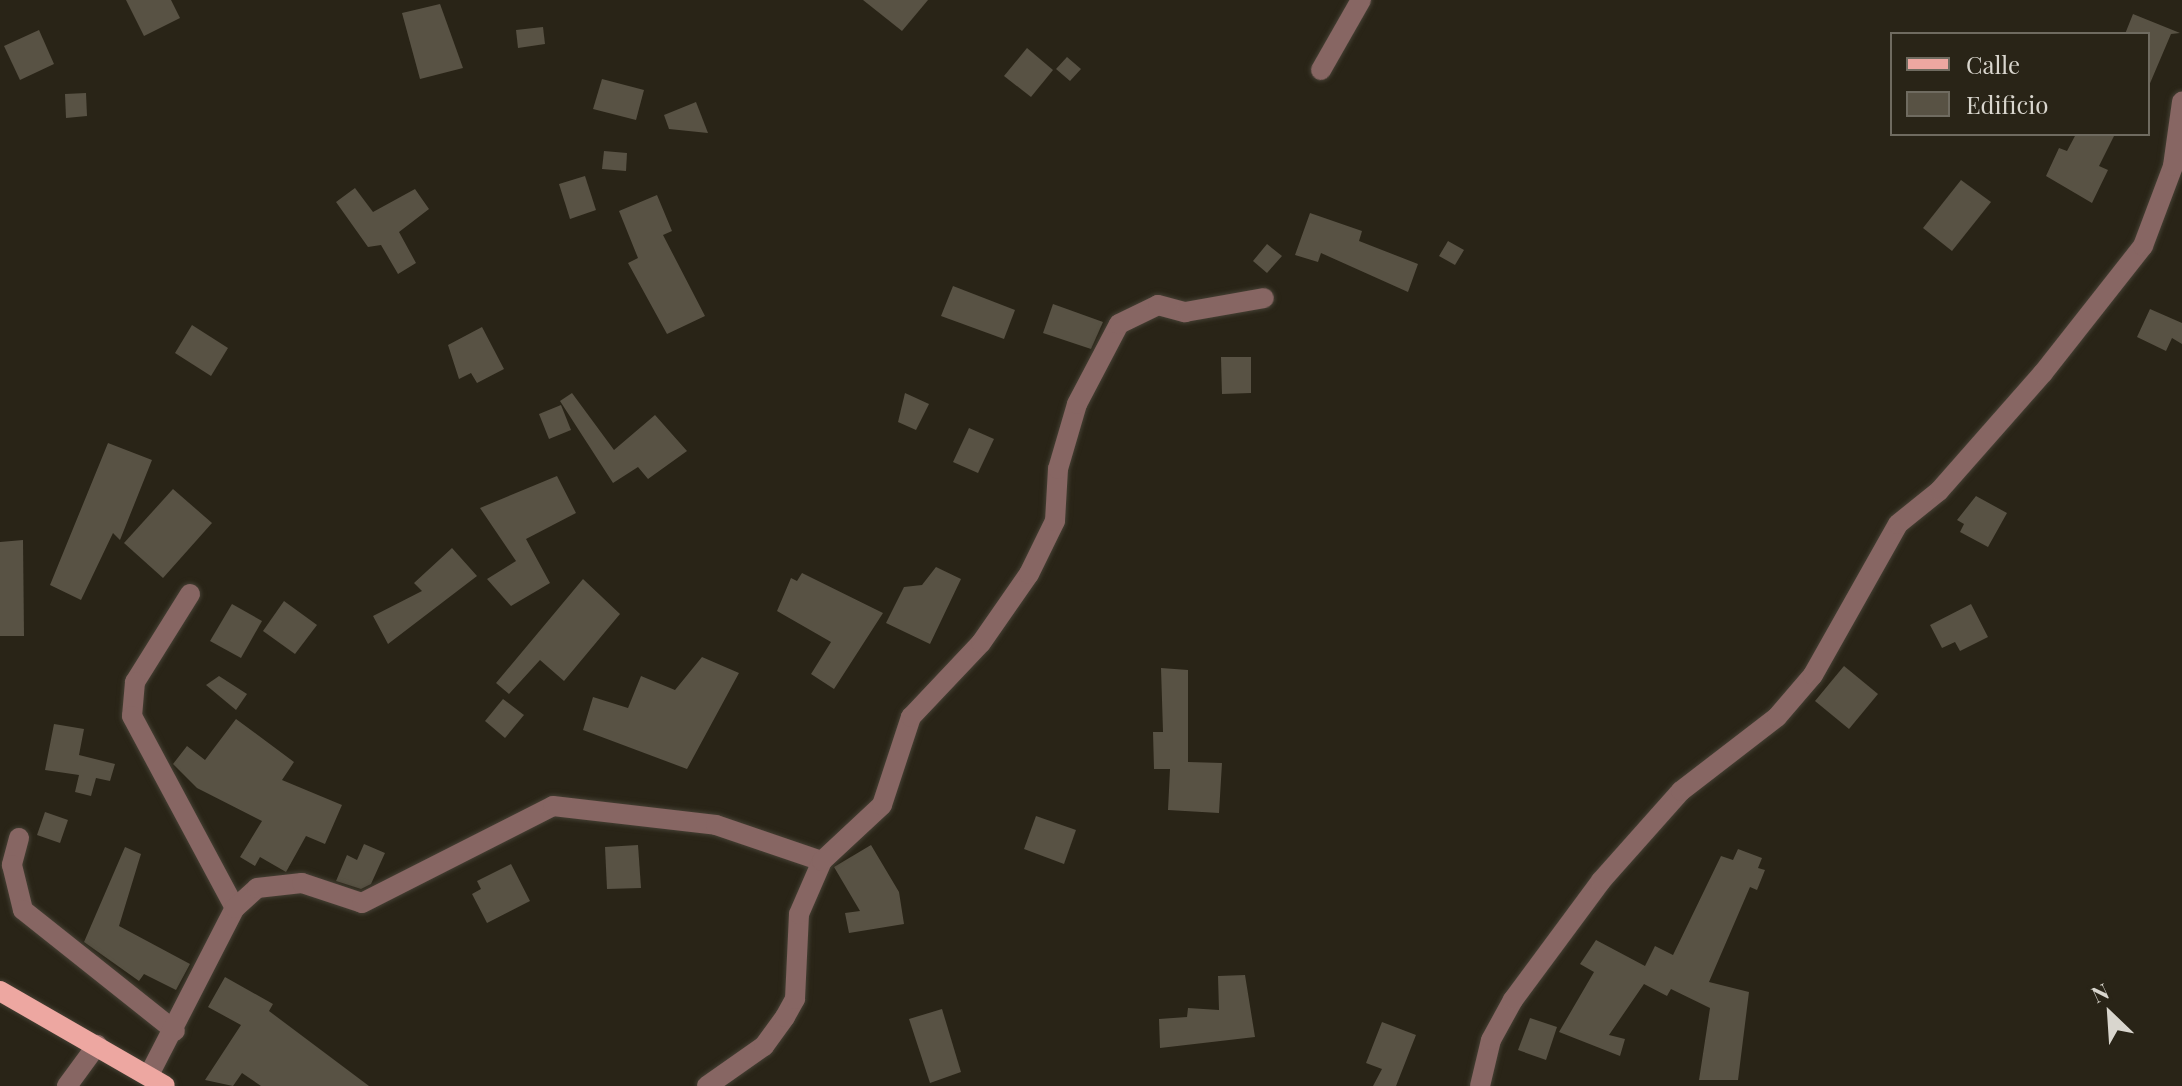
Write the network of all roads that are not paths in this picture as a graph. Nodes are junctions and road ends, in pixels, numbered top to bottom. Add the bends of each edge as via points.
1 (1361, 0) edge
2 (1321, 70) dead end
3 (2182, 102) edge
4 (1264, 298) dead end
5 (190, 594) dead end
6 (19, 838) dead end
7 (822, 861) junction
8 (235, 908) junction
9 (0, 991) edge
10 (175, 1031) junction
11 (97, 1045) junction
12 (157, 1080) edge
13 (67, 1086) edge
14 (707, 1086) edge
15 (1480, 1086) edge

1 - 2 street
3 - 15 street via 2173,166 2143,246 2043,373 1939,491 1898,524 1804,686 1777,717 1681,791 1601,881 1513,1000 1491,1040
4 - 7 street via 1185,312 1158,305 1119,324 1077,404 1058,469 1055,521 1029,574 981,643 911,717 882,805
5 - 8 street via 135,682 131,708 148,757
6 - 10 street via 12,865 23,910
7 - 8 street via 716,825 553,806 362,903 302,883 257,888
7 - 14 street via 799,914 795,999 764,1046
8 - 10 street
9 - 11 main road
10 - 12 street
11 - 12 main road
11 - 13 street

